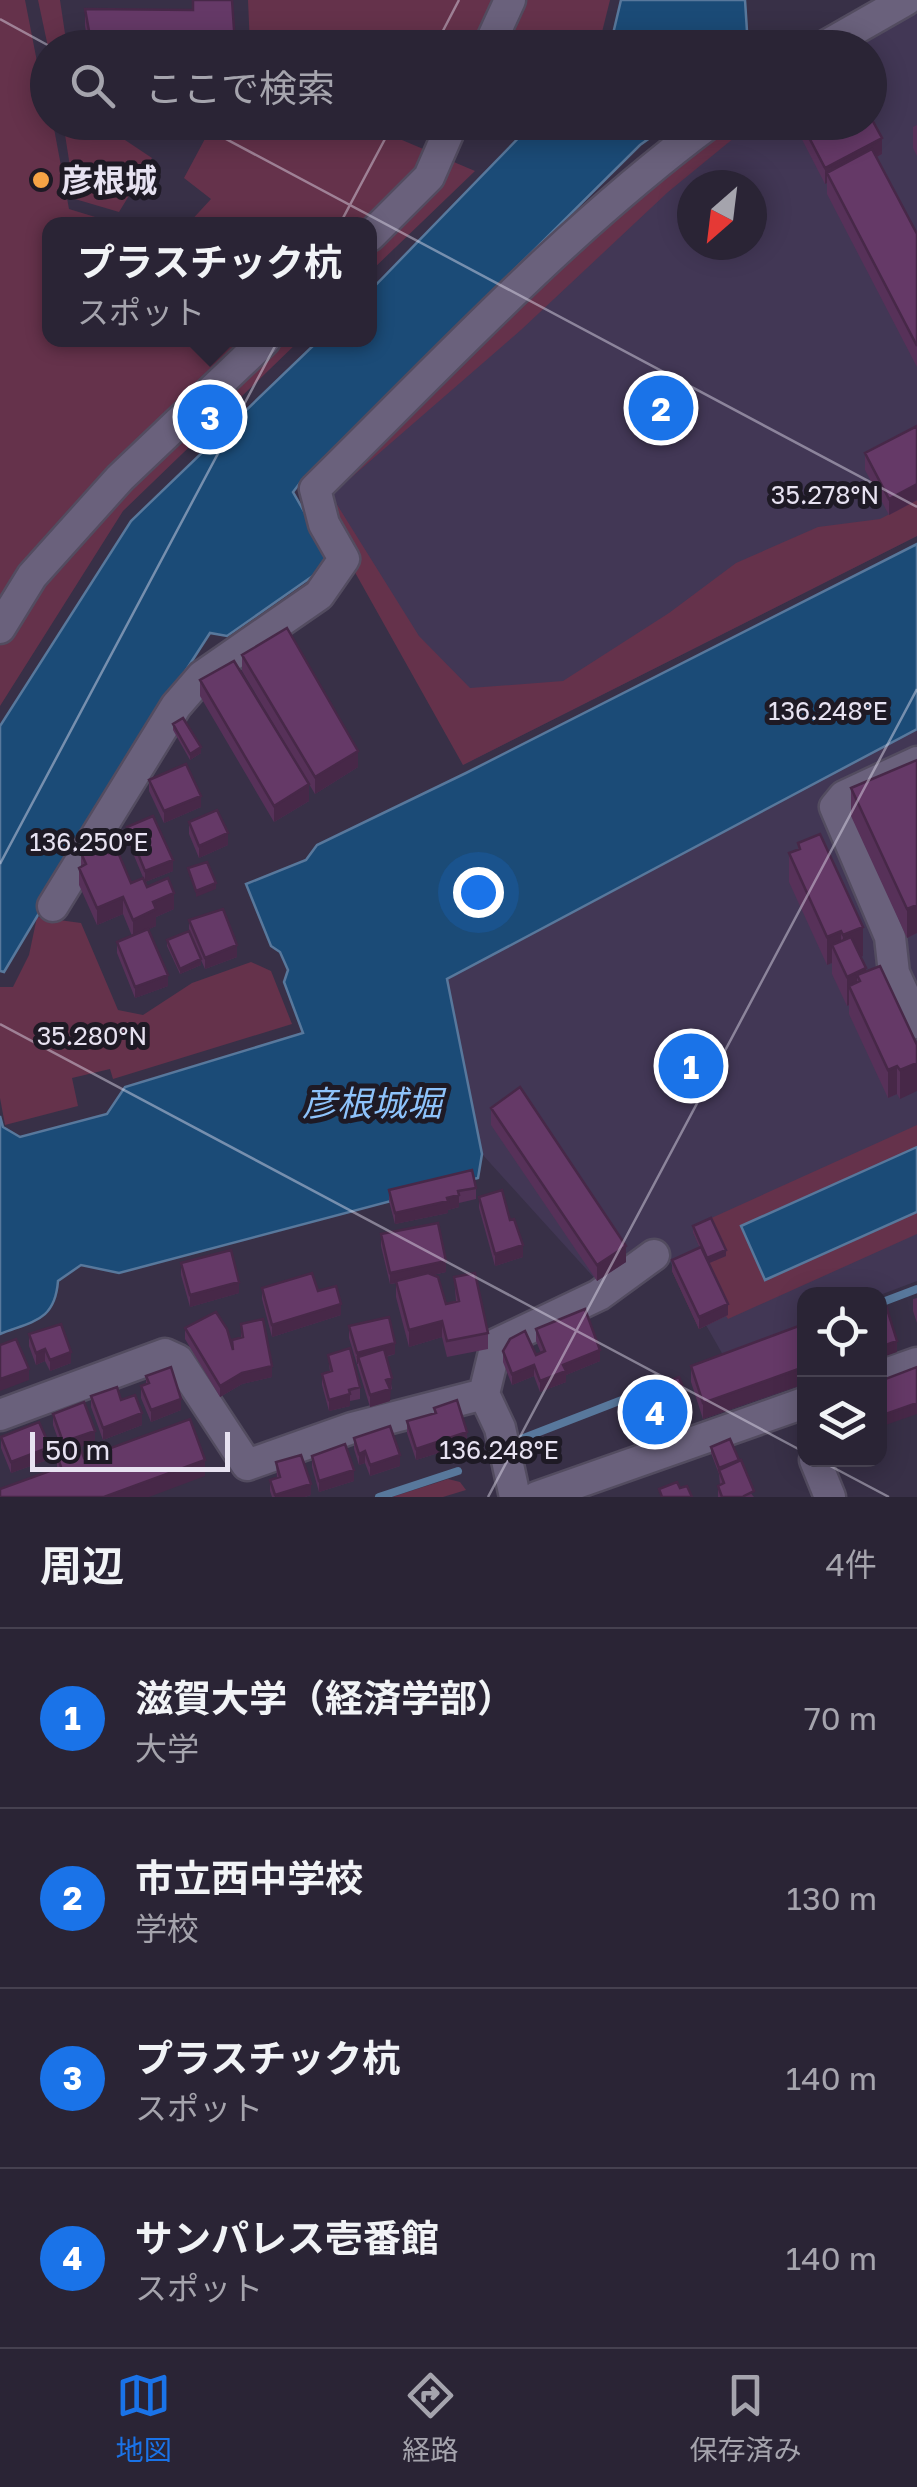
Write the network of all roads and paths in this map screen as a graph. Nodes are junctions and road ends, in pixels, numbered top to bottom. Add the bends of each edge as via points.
1 (510, 0) edge
2 (906, 0) edge
3 (496, 30) edge
4 (854, 30) edge
5 (445, 140) edge
6 (688, 140) edge
7 (377, 229) edge
8 (258, 347) edge
9 (0, 628) edge
10 (917, 762) edge
11 (52, 906) dead end
12 (905, 958) edge
13 (917, 1023) edge
14 (654, 1256) dead end
15 (917, 1363) edge
16 (887, 1374) edge
17 (484, 1394) junction
18 (797, 1415) edge
19 (0, 1416) edge
20 (818, 1467) edge
21 (515, 1497) edge
22 (537, 1497) edge
23 (830, 1497) edge

1 - 3 street
2 - 4 street
5 - 7 street via 428,176
6 - 11 street via 526,282 315,488 324,524 344,559 319,595 202,676 176,706
8 - 9 street via 120,478 32,576
10 - 12 street via 844,796 835,807 890,938
12 - 13 street via 894,973
14 - 17 street via 627,1281 496,1341
15 - 16 street
17 - 19 street via 352,1428 247,1472 178,1360 166,1354
17 - 21 street via 500,1428
18 - 22 street
20 - 23 street

